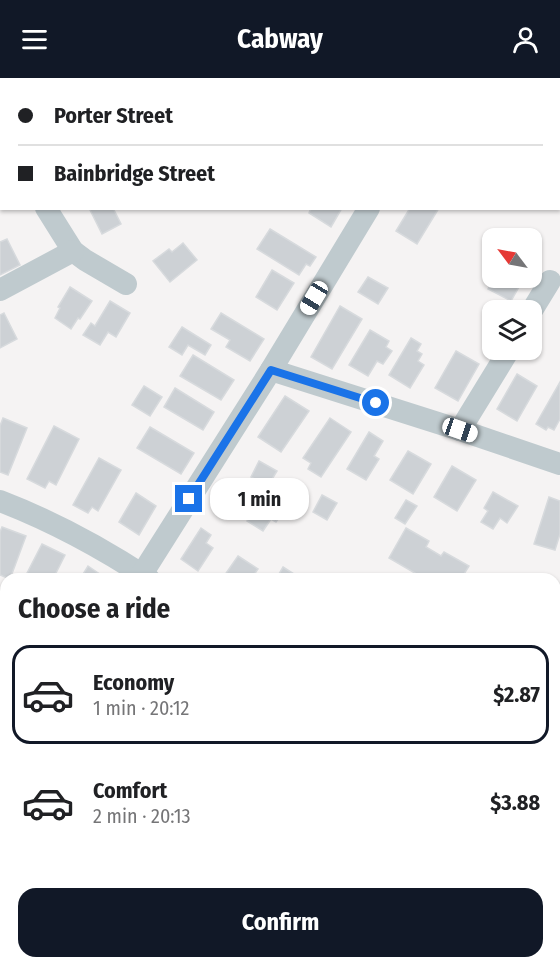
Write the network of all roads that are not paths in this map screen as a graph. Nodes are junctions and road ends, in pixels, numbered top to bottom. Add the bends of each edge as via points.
1 (47, 210) edge
2 (368, 210) edge
3 (73, 251) junction
4 (550, 280) dead end
5 (126, 284) dead end
6 (0, 290) edge
7 (538, 300) edge
8 (502, 360) edge
9 (271, 370) junction
10 (460, 430) junction
11 (560, 464) edge
12 (0, 501) edge
13 (138, 573) edge
14 (147, 573) edge

1 - 3 street
2 - 9 street
3 - 5 street
3 - 6 street
4 - 7 street
8 - 10 street
9 - 10 street
9 - 14 street
10 - 11 street
12 - 13 street via 69,532

